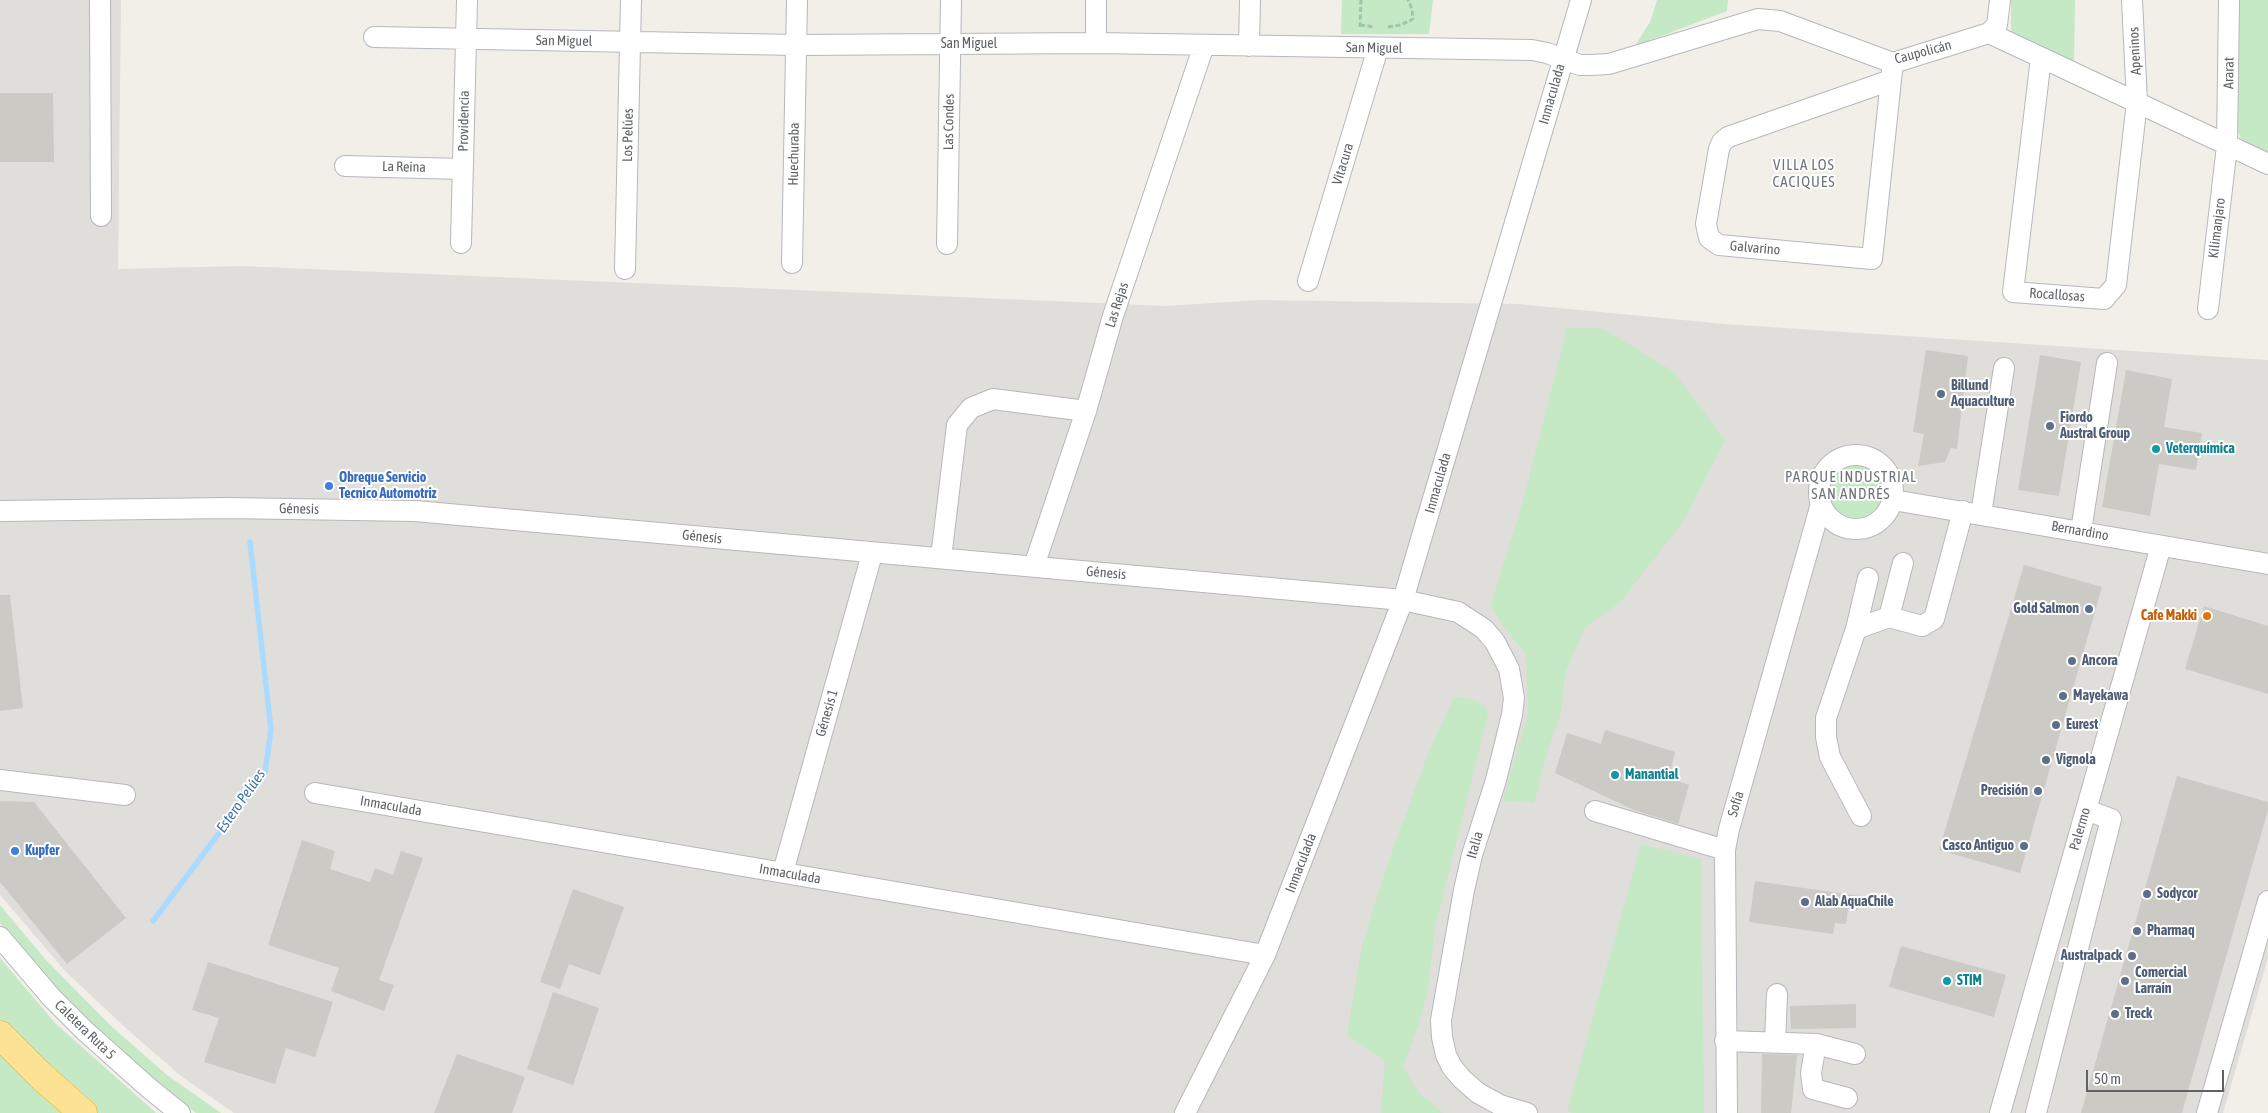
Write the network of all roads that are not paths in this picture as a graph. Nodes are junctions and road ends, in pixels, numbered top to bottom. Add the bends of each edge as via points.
1 (100, 0) edge
2 (467, 0) edge
3 (631, 0) edge
4 (798, 0) edge
5 (951, 0) edge
6 (1096, 0) edge
7 (1250, 0) edge
8 (1581, 0) edge
9 (2000, 0) edge
10 (2132, 0) edge
11 (2229, 0) edge
12 (1989, 33) junction
13 (374, 38) dead end
14 (466, 39) junction
15 (630, 42) junction
16 (1096, 43) junction
17 (950, 44) junction
18 (796, 45) junction
19 (1204, 45) junction
20 (1249, 46) junction
21 (1369, 48) junction
22 (1563, 58) junction
23 (2041, 58) junction
24 (1892, 72) junction
25 (2137, 102) junction
26 (2227, 146) junction
27 (2268, 164) edge
28 (345, 166) dead end
29 (463, 169) junction
30 (101, 216) dead end
31 (461, 243) dead end
32 (947, 244) dead end
33 (792, 263) dead end
34 (625, 269) dead end
35 (1308, 281) dead end
36 (2208, 309) dead end
37 (2107, 363) dead end
38 (2004, 368) dead end
39 (1086, 411) junction
40 (1893, 500) junction
41 (1821, 504) junction
42 (0, 512) edge
43 (1972, 513) junction
44 (2081, 531) junction
45 (2161, 546) junction
46 (872, 554) junction
47 (941, 558) junction
48 (1902, 563) dead end
49 (2268, 564) edge
50 (1034, 566) junction
51 (1868, 578) dead end
52 (1403, 600) junction
53 (1889, 616) junction
54 (1856, 629) junction
55 (0, 780) edge
56 (315, 793) dead end
57 (125, 795) dead end
58 (2086, 810) junction
59 (1595, 812) dead end
60 (1860, 816) dead end
61 (1725, 850) junction
62 (783, 872) junction
63 (2268, 902) edge
64 (0, 937) edge
65 (1265, 955) junction
66 (2044, 956) junction
67 (2074, 964) junction
68 (1776, 994) dead end
69 (0, 1035) edge
70 (1725, 1041) junction
71 (1776, 1042) junction
72 (1816, 1044) junction
73 (1855, 1054) dead end
74 (2014, 1063) junction
75 (2045, 1076) junction
76 (1846, 1098) dead end
77 (83, 1113) edge
78 (180, 1113) edge
79 (1185, 1113) edge
80 (1527, 1113) edge
81 (1727, 1113) edge
82 (2000, 1113) edge
83 (2036, 1113) edge
84 (2207, 1113) edge

1 - 30 street
2 - 14 street, Providencia
3 - 15 street, Los Pelúes
4 - 18 street, Huechuraba
5 - 17 street, Las Condes
6 - 16 street
7 - 20 street
8 - 22 street, Inmaculada
9 - 12 street via 1997,25
10 - 25 street, Apeninos
11 - 26 street, Ararat
12 - 23 street
12 - 24 street, Caupolicán
13 - 14 street, San Miguel
14 - 15 street, San Miguel
14 - 29 street, Providencia
15 - 18 street, San Miguel
15 - 34 street, Los Pelúes
16 - 17 street, San Miguel
16 - 19 street, San Miguel
17 - 18 street, San Miguel
17 - 32 street, Las Condes
18 - 33 street, Huechuraba
19 - 20 street, San Miguel
19 - 39 street, Las Rejas via 1113,316
20 - 21 street, San Miguel
21 - 22 street, San Miguel via 1532,50
21 - 35 street, Vitacura
22 - 24 street, Caupolicán via 1580,65 1609,64 1737,25 1770,19
22 - 52 street, Inmaculada
23 - 25 street
23 - 25 street, Rocallosas via 2014,292 2104,299 2116,285
24 - 24 street, Galvarino via 1872,259 1719,245 1709,238 1706,224 1722,142
25 - 26 street
26 - 27 street
26 - 36 street, Kilimanjaro
28 - 29 street, La Reina
29 - 31 street, Providencia
37 - 44 street
38 - 43 street
39 - 47 street via 992,399 971,408 957,425
39 - 50 street, Las Rejas
40 - 41 street via 1880,520 1859,529 1836,523
40 - 41 street via 1893,487 1882,465 1872,458 1847,455 1826,469 1820,486
40 - 43 street, Bernardino
41 - 61 street, Sofía
42 - 46 street, Génesis via 227,508 415,511
43 - 44 street, Bernardino
43 - 53 street via 1934,619 1922,626
44 - 45 street, Bernardino
45 - 49 street, Bernardino
45 - 58 street, Palermo
46 - 47 street, Génesis
46 - 62 street, Génesis 1
47 - 50 street, Génesis
48 - 53 street
50 - 52 street, Génesis
51 - 54 street
52 - 65 street, Inmaculada
52 - 80 street, Italia via 1458,612 1471,619 1495,642 1509,669 1514,698 1512,715 1472,855 1441,1020 1446,1055 1462,1079 1478,1093 1500,1105
53 - 54 street
54 - 60 street via 1826,718 1826,737 1839,778
55 - 57 street
56 - 62 street, Inmaculada
58 - 66 street, Palermo
58 - 67 street via 2111,819
59 - 61 street
61 - 70 street, Sofía
62 - 65 street, Inmaculada
63 - 84 street
64 - 78 street, Caletera Ruta 5 via 85,1031
65 - 79 street, Inmaculada
66 - 67 street
66 - 74 street, Palermo
67 - 75 street
68 - 71 street
69 - 77 highway
70 - 71 street
70 - 81 street, Sofía
71 - 72 street
72 - 73 street
72 - 76 street via 1811,1074 1813,1089
74 - 75 street
74 - 82 street, Palermo
75 - 83 street

